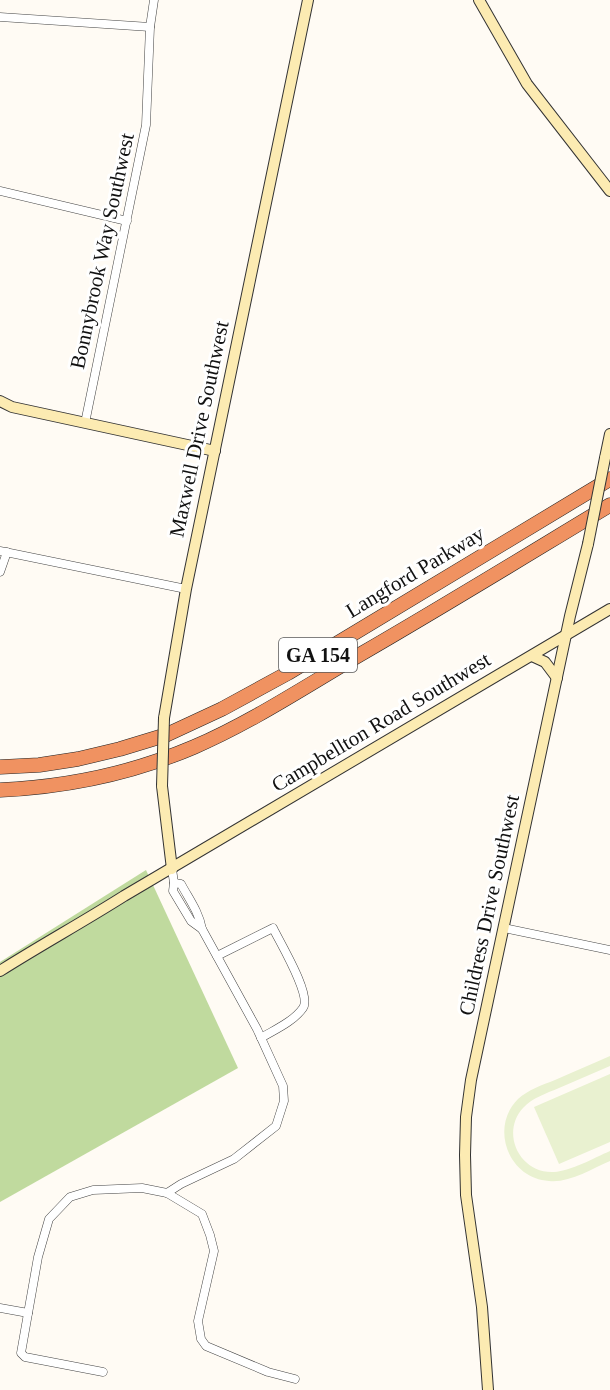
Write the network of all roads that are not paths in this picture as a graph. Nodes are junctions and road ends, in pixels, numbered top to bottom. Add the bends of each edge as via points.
1 (154, 0) edge
2 (308, 0) edge
3 (479, 0) edge
4 (0, 17) edge
5 (150, 27) junction
6 (609, 187) edge
7 (0, 191) edge
8 (127, 221) junction
9 (0, 401) edge
10 (85, 423) junction
11 (610, 434) edge
12 (215, 451) junction
13 (610, 479) edge
14 (610, 505) edge
15 (3, 551) edge
16 (0, 572) edge
17 (186, 589) junction
18 (610, 609) edge
19 (566, 635) junction
20 (532, 656) junction
21 (557, 678) junction
22 (0, 767) edge
23 (0, 790) edge
24 (172, 869) junction
25 (504, 928) junction
26 (610, 950) edge
27 (217, 956) junction
28 (0, 971) edge
29 (261, 1038) junction
30 (167, 1194) junction
31 (0, 1308) edge
32 (28, 1313) junction
33 (103, 1372) dead end
34 (295, 1379) dead end
35 (488, 1390) edge

1 - 5 street, Bonnybrook Way Southwest
2 - 12 street, Maxwell Drive Southwest
3 - 6 street via 527,84
4 - 5 street
5 - 8 street, Bonnybrook Way Southwest via 146,125
7 - 8 street
8 - 10 street, Bonnybrook Way Southwest
9 - 10 street
10 - 12 street
11 - 19 street, Childress Drive Southwest, bridge
12 - 17 street, Maxwell Drive Southwest
13 - 22 highway, Langford Parkway / GA 154 via 288,673 166,735 78,759
14 - 23 highway, Langford Parkway / GA 154 via 406,628 195,747 95,778
15 - 16 street
15 - 17 street
17 - 24 street, Maxwell Drive Southwest, bridge via 164,718 162,786
18 - 19 street, Campbellton Road Southwest
19 - 20 street, Campbellton Road Southwest
19 - 21 street, Childress Drive Southwest
20 - 21 street via 544,662
20 - 24 street, Campbellton Road Southwest
21 - 25 street, Childress Drive Southwest
24 - 27 street via 174,883 181,884
24 - 28 street, Campbellton Road Southwest
25 - 26 street
25 - 35 street, Childress Drive Southwest via 466,1117 468,1206 482,1307
27 - 29 street
27 - 29 street via 273,928 306,998 304,1008
29 - 30 street via 283,1086 284,1101 276,1126 234,1159
30 - 32 street via 132,1188 93,1190 70,1197 49,1219
30 - 34 street via 202,1214 214,1251 198,1321 201,1339 206,1346
31 - 32 street
32 - 33 street via 22,1355

